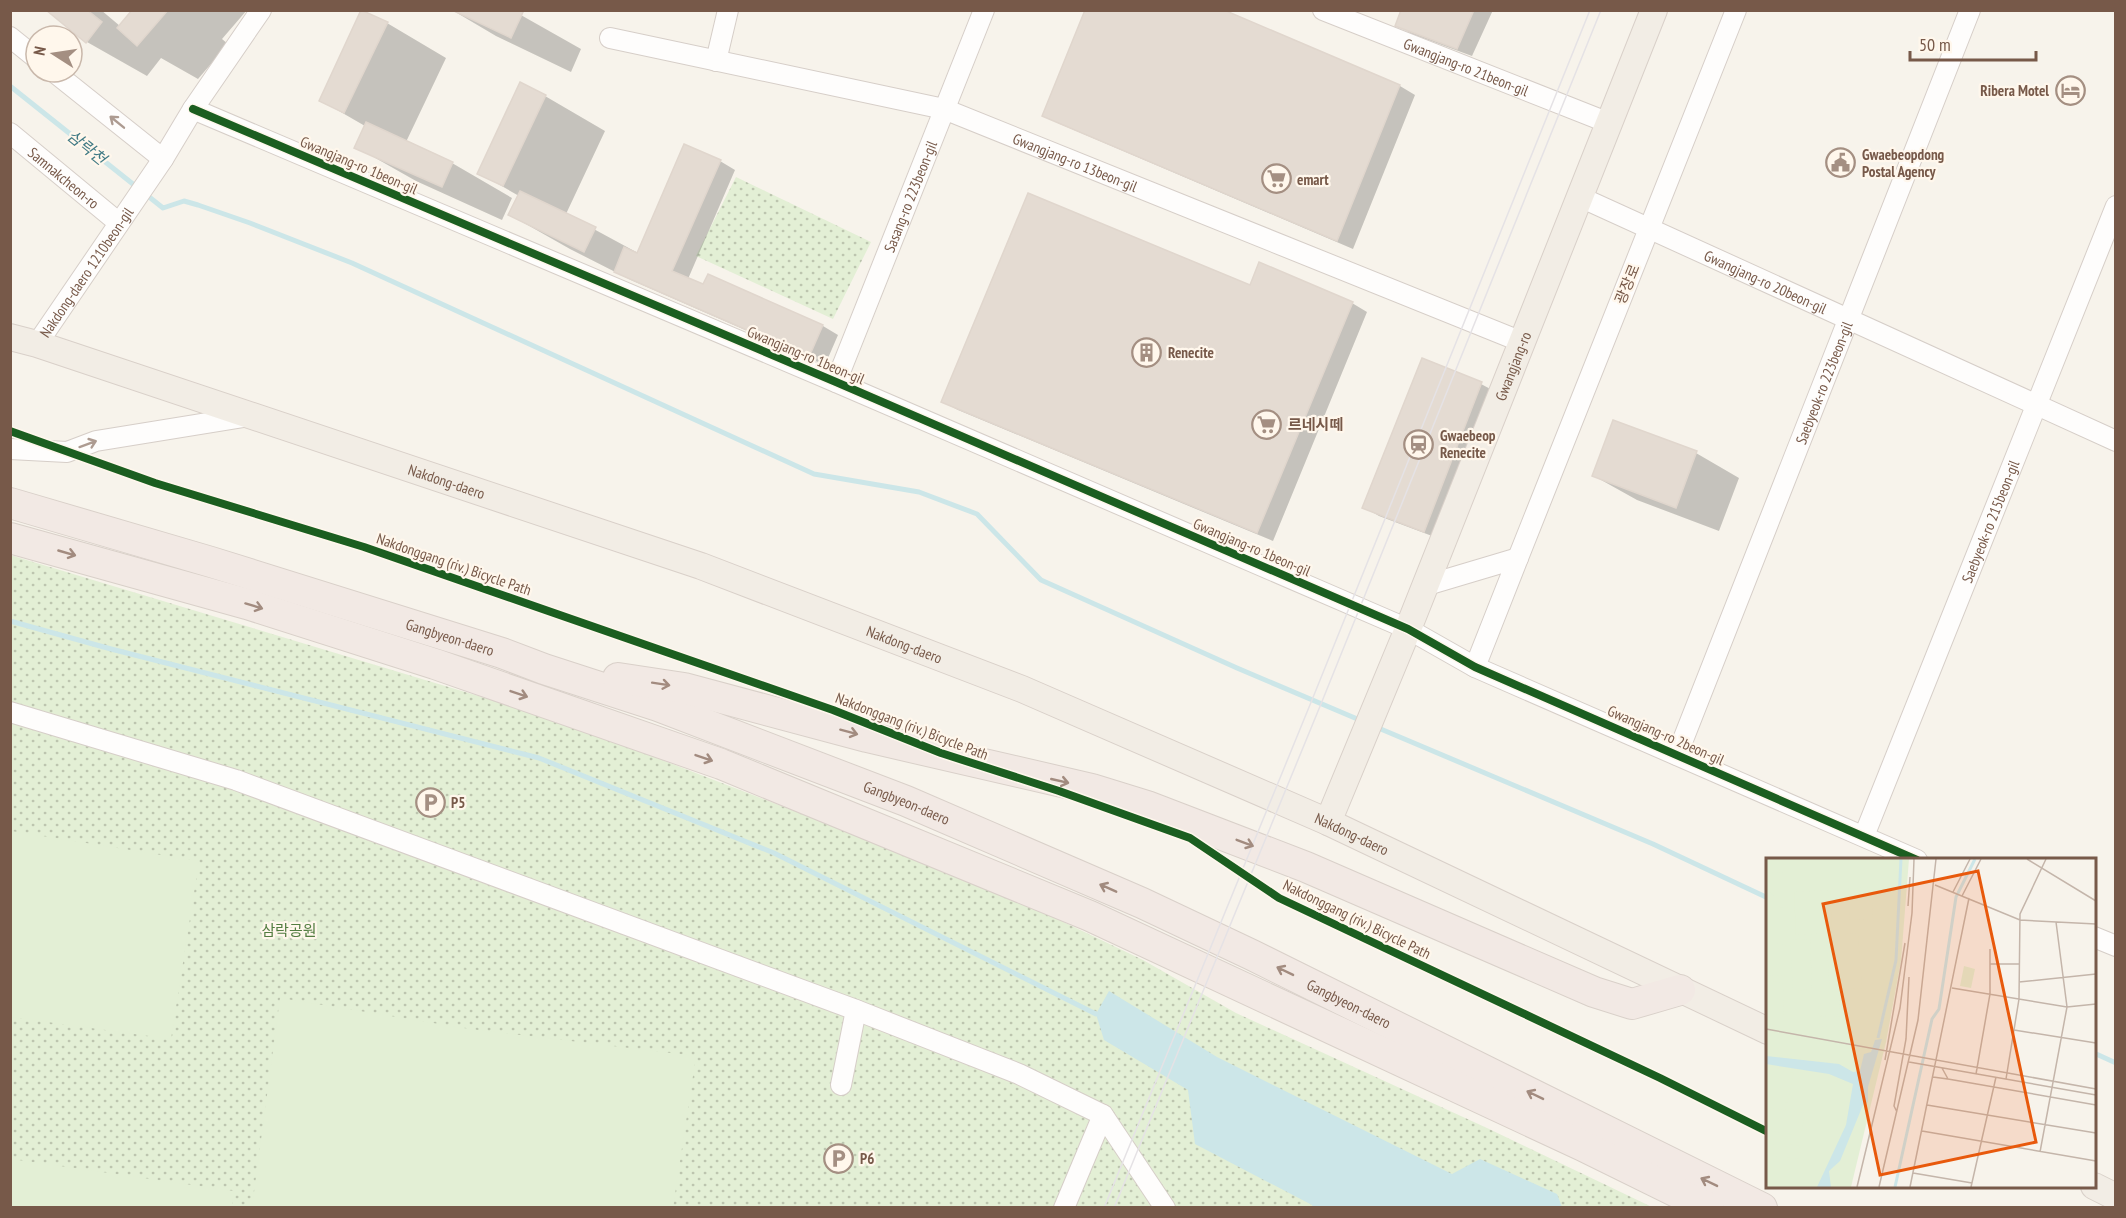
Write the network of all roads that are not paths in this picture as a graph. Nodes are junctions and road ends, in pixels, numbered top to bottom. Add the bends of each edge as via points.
1 (261, 10) edge
2 (728, 10) edge
3 (984, 10) edge
4 (1323, 10) edge
5 (1654, 10) edge
6 (1737, 10) edge
7 (1970, 10) edge
8 (10, 37) edge
9 (610, 38) dead end
10 (24, 48) edge
11 (716, 61) junction
12 (69, 84) edge
13 (193, 109) junction
14 (944, 110) junction
15 (1609, 123) junction
16 (10, 133) edge
17 (163, 159) junction
18 (1580, 197) junction
19 (2115, 206) edge
20 (119, 222) junction
21 (1649, 229) junction
22 (1848, 320) junction
23 (10, 337) edge
24 (1522, 342) junction
25 (37, 344) junction
26 (836, 382) junction
27 (2036, 405) junction
28 (251, 416) junction
29 (2115, 441) edge
30 (10, 449) edge
31 (10, 503) edge
32 (10, 538) edge
33 (1518, 558) junction
34 (1424, 586) junction
35 (1404, 638) junction
36 (435, 664) junction
37 (1474, 667) junction
38 (544, 669) junction
39 (10, 712) edge
40 (1677, 755) junction
41 (1328, 822) junction
42 (1864, 837) junction
43 (1912, 858) edge
44 (2096, 938) edge
45 (2115, 946) edge
46 (1680, 990) junction
47 (856, 1010) junction
48 (1766, 1031) edge
49 (841, 1085) dead end
50 (1103, 1115) junction
51 (2096, 1187) edge
52 (2115, 1197) edge
53 (1064, 1208) edge
54 (1165, 1208) edge
55 (1709, 1208) edge
56 (1762, 1208) edge

1 - 13 street
2 - 11 street
3 - 14 street, Sasang-ro 223beon-gil
4 - 15 street, Gwangjang-ro 21beon-gil
5 - 15 main road, Gwangjang-ro
6 - 21 street, 광장로
7 - 22 street, Saebyeok-ro 223beon-gil
8 - 10 street
9 - 11 street, Gwangjang-ro 13beon-gil
11 - 14 street, Gwangjang-ro 13beon-gil
17 -> 12 street
13 - 17 street
13 - 26 street, Gwangjang-ro 1beon-gil
14 - 24 street, Gwangjang-ro 13beon-gil
14 - 26 street, Sasang-ro 223beon-gil
15 - 18 main road, Gwangjang-ro
16 - 20 street, Samnakcheon-ro
17 - 20 street, Nakdong-daero 1210beon-gil
18 - 21 street, Gwangjang-ro 20beon-gil
18 - 24 main road, Gwangjang-ro
19 - 27 street, Saebyeok-ro 215beon-gil
20 - 25 street, Nakdong-daero 1210beon-gil
21 - 22 street, Gwangjang-ro 20beon-gil
21 - 33 street, 광장로
22 - 27 street, Gwangjang-ro 20beon-gil
22 - 40 street, Saebyeok-ro 223beon-gil
23 - 25 main road, Nakdong-daero
24 - 34 main road, Gwangjang-ro
25 - 28 main road, Nakdong-daero
26 - 35 street, Gwangjang-ro 1beon-gil
27 - 29 street, Gwangjang-ro 20beon-gil
27 - 42 street, Saebyeok-ro 215beon-gil
30 -> 28 street via 67,452 96,441
28 - 41 main road, Nakdong-daero via 701,566 1022,689
31 - 38 highway, Gangbyeon-daero via 211,562
32 -> 36 highway, Gangbyeon-daero via 247,604
33 - 34 street
33 - 37 street, 광장로
34 - 35 main road, Gwangjang-ro
35 - 37 street, Gwangjang-ro 2beon-gil
35 - 41 main road, Gwangjang-ro
36 - 38 highway
36 -> 55 highway, Gangbyeon-daero via 721,764 1090,916
37 - 40 street, Gwangjang-ro 2beon-gil
38 -> 46 highway via 684,688 867,737 1092,789 1306,867 1632,1005
56 -> 38 highway, Gangbyeon-daero via 1143,903 906,801 658,706
39 - 47 street via 236,780
40 - 42 street, Gwangjang-ro 2beon-gil
41 - 46 main road, Nakdong-daero
42 - 43 street, Gwangjang-ro 2beon-gil
44 - 45 street
46 - 48 main road, Nakdong-daero
47 - 49 street
47 - 50 street via 1020,1074
50 - 53 street
50 - 54 street
51 - 52 main road

